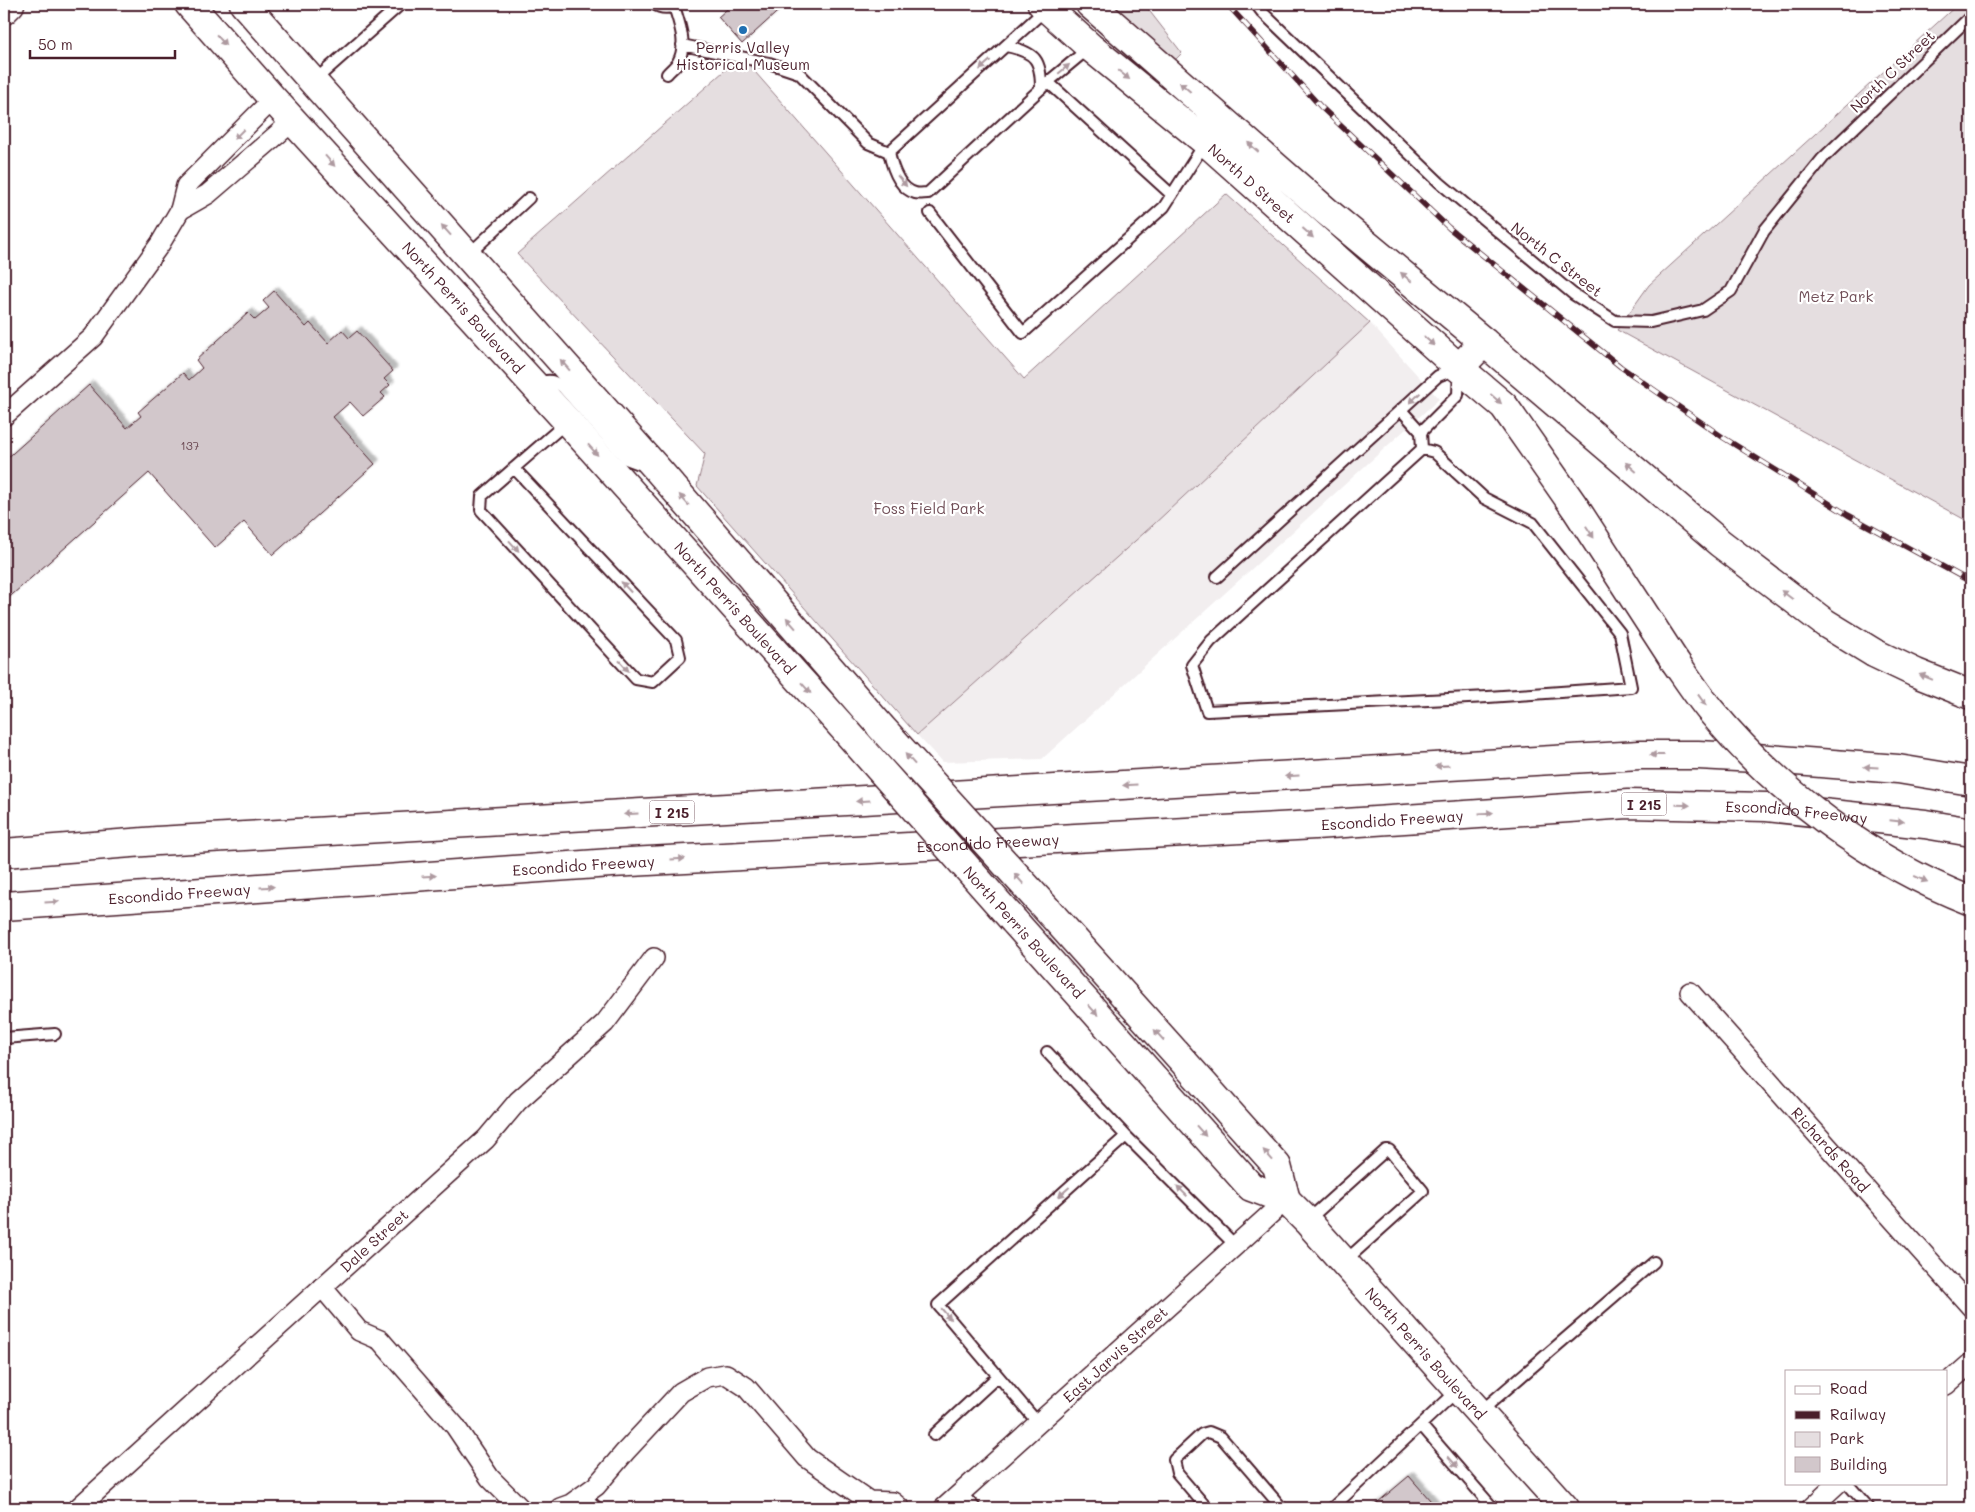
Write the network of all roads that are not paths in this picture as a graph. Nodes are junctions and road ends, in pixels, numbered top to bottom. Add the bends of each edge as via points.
1 (10, 4) edge
2 (189, 4) edge
3 (244, 4) edge
4 (401, 4) edge
5 (654, 4) edge
6 (1090, 4) edge
7 (1256, 4) edge
8 (676, 5) edge
9 (1044, 6) edge
10 (4, 10) edge
11 (1971, 16) edge
12 (682, 45) junction
13 (1006, 46) junction
14 (1090, 47) junction
15 (667, 74) dead end
16 (313, 82) junction
17 (1044, 86) junction
18 (273, 100) junction
19 (1222, 119) junction
20 (293, 121) junction
21 (1206, 142) junction
22 (889, 152) junction
23 (1171, 194) junction
24 (529, 198) dead end
25 (180, 210) junction
26 (930, 213) dead end
27 (468, 255) junction
28 (1484, 342) junction
29 (1459, 368) junction
30 (535, 386) junction
31 (1402, 411) junction
32 (4, 416) edge
33 (568, 422) junction
34 (1420, 432) junction
35 (1422, 449) junction
36 (514, 468) junction
37 (658, 470) junction
38 (1217, 577) dead end
39 (1971, 695) edge
40 (1971, 781) edge
41 (1971, 832) edge
42 (4, 853) edge
43 (1971, 901) edge
44 (4, 906) edge
45 (654, 958) dead end
46 (1690, 992) dead end
47 (55, 1034) dead end
48 (4, 1038) edge
49 (1047, 1052) dead end
50 (1126, 1136) junction
51 (1286, 1200) junction
52 (1307, 1221) junction
53 (1235, 1245) junction
54 (1344, 1262) junction
55 (1654, 1262) dead end
56 (322, 1288) junction
57 (1971, 1306) edge
58 (1971, 1362) edge
59 (998, 1376) junction
60 (1948, 1383) edge
61 (1459, 1390) junction
62 (1480, 1413) junction
63 (1038, 1423) junction
64 (1422, 1425) junction
65 (934, 1435) dead end
66 (1837, 1484) edge
67 (1848, 1484) edge
68 (961, 1493) junction
69 (590, 1501) edge
70 (870, 1505) edge
71 (78, 1508) edge
72 (520, 1508) edge
73 (560, 1508) edge
74 (900, 1508) edge
75 (944, 1508) edge
76 (974, 1508) edge
77 (1207, 1508) edge
78 (1282, 1508) edge
79 (1332, 1508) edge
80 (1493, 1508) edge
81 (1566, 1508) edge
82 (1811, 1508) edge
83 (1869, 1508) edge

1 - 10 main road
2 -> 18 main road, North Perris Boulevard
3 - 16 main road, North Perris Boulevard
4 - 16 lane
5 - 8 lane via 662,8
19 -> 6 main road, North D Street
7 - 11 lane, North C Street via 1440,182 1573,294 1615,321 1651,322 1702,310 1731,291 1764,231 1823,158
8 - 12 lane
9 - 13 lane
9 - 14 main road, North D Street
12 - 15 lane via 678,62
12 - 22 lane via 769,63 799,74 868,143
13 - 17 lane via 1023,49 1034,58 1041,70
13 -> 22 lane
17 -> 14 lane
14 -> 21 main road, North D Street
27 -> 16 main road, North Perris Boulevard
22 -> 17 lane via 892,169 902,184 914,193 928,193
17 - 23 lane
18 - 20 main road, North Perris Boulevard
18 -> 25 street via 186,186
19 - 21 main road
28 -> 19 main road, North D Street via 1326,211
20 - 25 street via 208,194
20 -> 30 main road, North Perris Boulevard
21 - 23 lane
21 -> 29 main road, North D Street
23 - 26 lane via 1164,207 1022,333
24 - 27 lane
25 - 32 street via 160,244 93,337
37 -> 27 main road, North Perris Boulevard
28 - 29 main road
39 -> 28 main road, North D Street via 1874,653 1825,623 1713,537
29 -> 31 lane via 1438,376
29 - 34 lane via 1458,395
29 -> 43 main road, North D Street, bridge via 1504,406 1576,509 1674,660 1740,745 1826,820 1873,854 1908,874
30 - 33 main road, North Perris Boulevard
30 - 37 lane via 554,380 626,458
31 - 34 lane
31 - 38 lane
33 - 36 lane
33 -> 51 main road, North Perris Boulevard, bridge via 1251,1187
34 - 35 lane
35 - 35 lane via 1434,452 1484,498 1533,523 1620,633 1631,687 1207,712 1192,665 1211,641
36 -> 36 lane via 482,496 481,510 636,679 653,682 680,657 676,640
51 -> 37 main road, North Perris Boulevard, bridge via 1277,1166 880,726
40 -> 42 main road, I 215 via 1898,769 1756,758 1640,754 157,841
44 -> 41 main road, Escondido Freeway / I 215 via 611,863 1315,825 1628,804 1767,807
45 - 56 street, Dale Street via 605,1023 518,1101 486,1139
46 - 57 street, Richards Road
47 - 48 lane
49 - 50 lane
53 -> 50 lane
50 -> 59 lane via 938,1305
51 - 52 main road, North Perris Boulevard
51 - 53 street, East Jarvis Street
52 - 54 main road, North Perris Boulevard
52 - 54 lane via 1389,1150 1423,1190
53 - 63 street, East Jarvis Street
54 - 61 main road, North Perris Boulevard
55 - 62 lane
56 - 71 street, Dale Street
56 - 72 street via 359,1331 380,1340 455,1426 490,1478
58 - 60 street
59 - 63 lane
59 - 65 lane
61 - 62 main road, North Perris Boulevard
61 - 64 lane
62 - 81 main road, North Perris Boulevard
63 - 68 street, East Jarvis Street
64 - 79 lane
64 -> 80 lane
66 - 82 street
67 - 83 lane
68 - 75 street, East Jarvis Street
68 - 76 lane
69 - 70 street via 596,1486 681,1392 707,1377 726,1374 746,1387 806,1458
69 - 73 street
70 - 74 street via 893,1502
77 - 78 lane via 1177,1473 1174,1460 1202,1434 1209,1432 1221,1437

